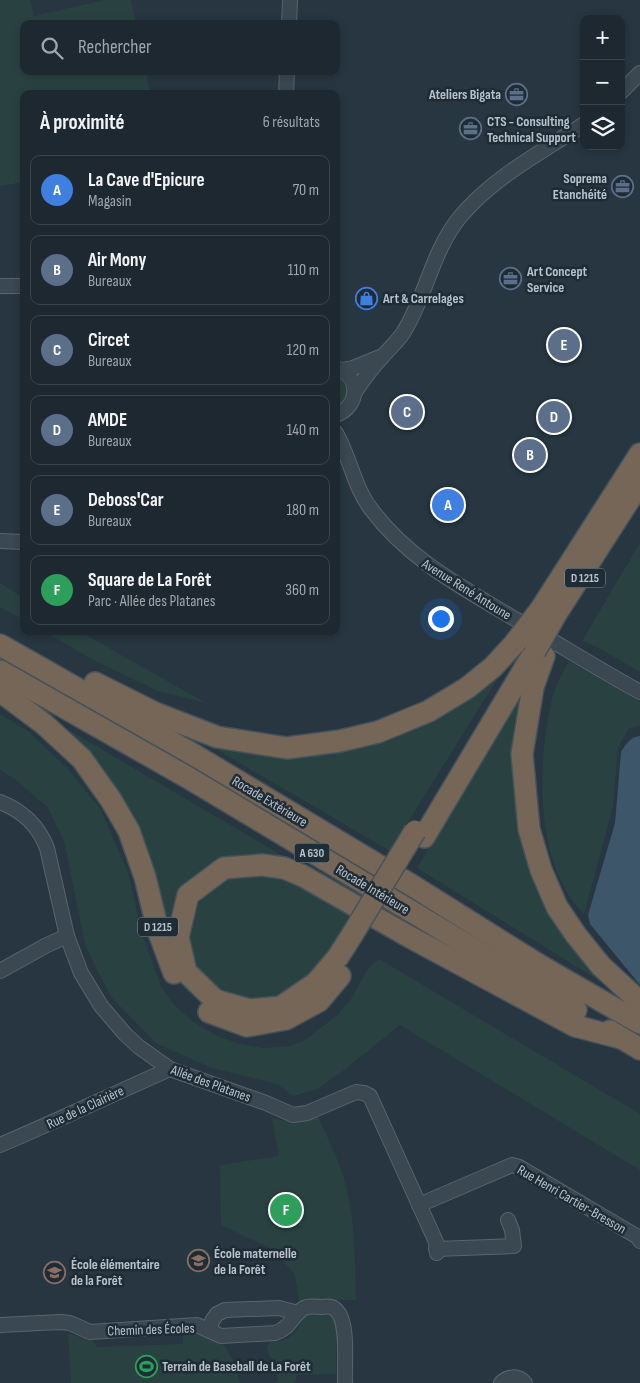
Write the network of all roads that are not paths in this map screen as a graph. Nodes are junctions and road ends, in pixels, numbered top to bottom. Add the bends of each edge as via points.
1 (290, 0) edge
2 (288, 20) edge
3 (640, 73) edge
4 (287, 75) edge
5 (625, 88) edge
6 (286, 90) edge
7 (580, 127) edge
8 (0, 286) edge
9 (20, 286) edge
10 (383, 356) junction
11 (340, 369) edge
12 (340, 370) edge
13 (355, 392) junction
14 (342, 412) edge
15 (340, 431) edge
16 (340, 442) edge
17 (640, 454) edge
18 (640, 483) edge
19 (601, 531) junction
20 (0, 541) edge
21 (20, 542) edge
22 (552, 613) junction
23 (0, 645) edge
24 (530, 649) junction
25 (0, 672) edge
26 (58, 677) junction
27 (0, 690) edge
28 (640, 692) edge
29 (0, 802) edge
30 (67, 936) junction
31 (358, 938) junction
32 (0, 971) edge
33 (640, 1002) edge
34 (640, 1024) edge
35 (622, 1038) junction
36 (640, 1049) edge
37 (170, 1069) junction
38 (0, 1146) edge
39 (419, 1205) junction
40 (508, 1220) dead end
41 (640, 1241) edge
42 (298, 1313) junction
43 (0, 1325) edge
44 (210, 1331) junction
45 (345, 1383) edge
46 (501, 1383) edge
47 (525, 1383) edge

1 - 2 street
3 - 5 street
4 - 6 street
7 - 10 street, Avenue René Antoune via 500,179 459,219 442,246 403,333
8 - 9 street
10 - 11 street via 353,368
10 - 13 street, Avenue René Antoune
12 - 13 street via 350,377
13 - 14 street, Avenue René Antoune via 353,400
14 - 15 street, Avenue René Antoune
16 - 28 street, Avenue René Antoune via 369,507 391,535 419,559
17 - 19 highway, D 1215
18 - 19 highway, D 1215
19 - 22 highway, D 1215
20 - 21 street
22 - 24 highway, D 1215
22 - 24 highway, bridge
23 - 26 highway, Rocade Extérieure / A 630
24 - 26 highway via 493,667 467,688 429,711 378,732 287,748 217,737 155,713 78,675
24 - 31 highway, D 1215
24 - 33 highway, D 1215 via 534,687 522,754 529,829 558,907 601,966
25 - 35 highway, Rocade Intérieure / A 630 via 187,777
26 - 34 highway, Rocade Extérieure / A 630 via 204,761
27 - 31 highway, D 1215 via 82,759 111,800 129,831 176,979 209,1012 247,1026 286,1019 319,1001 346,969
29 - 30 street, Allée des Platanes via 26,817 43,839
30 - 32 street
30 - 37 street, Allée des Platanes via 81,973 101,1006 132,1040
31 - 35 highway via 316,983 281,1007 250,1010 215,1000 186,972 178,937 188,894 224,868 262,865 284,868 575,1026
35 - 36 highway, Rocade Intérieure / A 630
37 - 38 street, Rue de la Clairière
37 - 39 street, Allée des Platanes via 293,1115 364,1092 370,1096
39 - 40 street via 436,1242 436,1251 514,1246
39 - 41 street, Rue Henri Cartier-Bresson via 512,1165
42 - 44 street, Chemin des Écoles via 288,1326 275,1333 221,1336
42 - 44 street via 279,1308 225,1310 217,1314
42 - 45 street via 308,1307 330,1306 338,1311 344,1324
43 - 44 street, Chemin des Écoles via 70,1322 90,1332 197,1325
46 - 47 street via 516,1377

